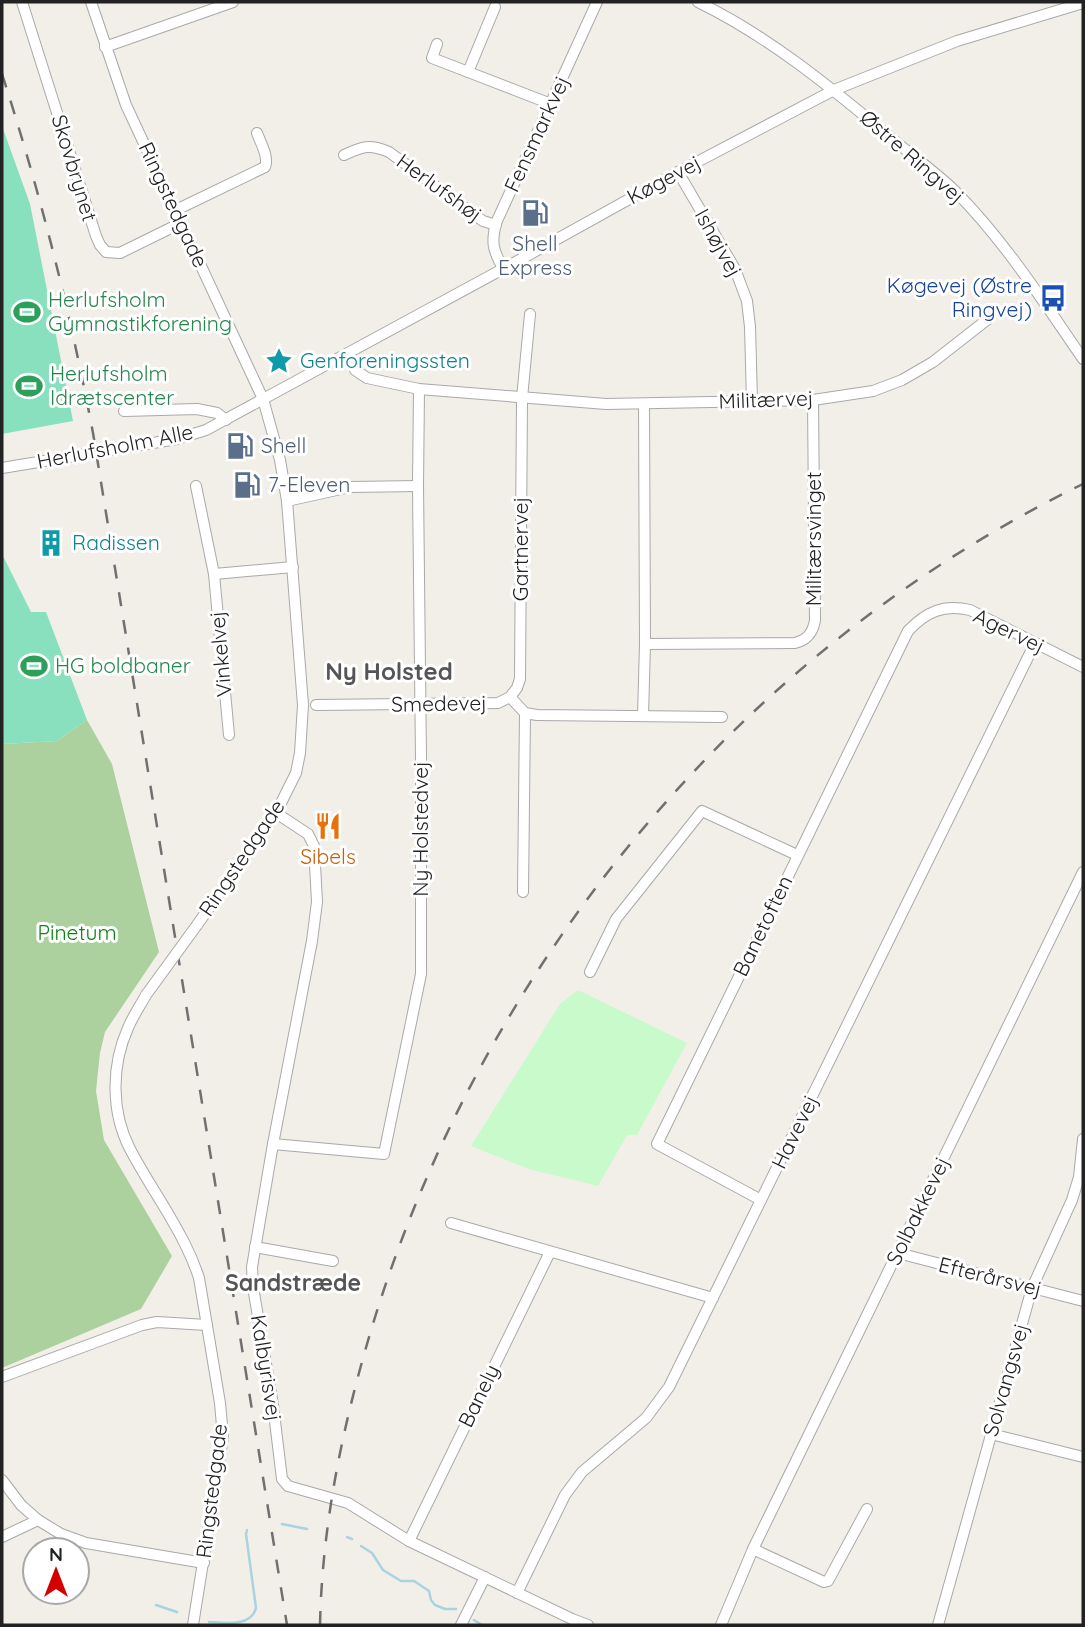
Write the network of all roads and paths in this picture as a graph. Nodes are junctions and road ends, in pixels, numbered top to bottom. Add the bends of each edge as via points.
1 (22, 2) edge
2 (91, 2) edge
3 (233, 2) edge
4 (597, 2) edge
5 (698, 2) edge
6 (1083, 3) edge
7 (495, 7) dead end
8 (437, 44) dead end
9 (105, 47) junction
10 (468, 72) junction
11 (834, 90) junction
12 (551, 104) junction
13 (257, 133) dead end
14 (344, 155) dead end
15 (678, 172) junction
16 (176, 210) junction
17 (181, 223) junction
18 (496, 225) junction
19 (503, 268) junction
20 (530, 314) dead end
21 (988, 319) dead end
22 (1083, 359) edge
23 (355, 370) dead end
24 (419, 389) junction
25 (522, 398) junction
26 (263, 399) junction
27 (813, 400) junction
28 (752, 401) junction
29 (644, 404) junction
30 (124, 411) dead end
31 (226, 420) junction
32 (2, 468) edge
33 (195, 486) dead end
34 (418, 486) junction
35 (287, 501) junction
36 (293, 568) junction
37 (214, 573) junction
38 (932, 612) joint
39 (1035, 643) junction
40 (645, 644) junction
41 (1083, 667) edge
42 (510, 696) junction
43 (419, 704) junction
44 (316, 705) dead end
45 (525, 713) junction
46 (643, 716) junction
47 (722, 716) dead end
48 (229, 735) dead end
49 (276, 813) junction
50 (797, 855) junction
51 (1083, 872) edge
52 (523, 892) dead end
53 (590, 972) dead end
54 (1083, 1139) edge
55 (274, 1144) junction
56 (1082, 1152) edge
57 (761, 1200) junction
58 (451, 1223) dead end
59 (255, 1247) junction
60 (550, 1252) junction
61 (898, 1253) junction
62 (333, 1261) dead end
63 (1032, 1288) junction
64 (713, 1298) junction
65 (1083, 1301) edge
66 (207, 1325) junction
67 (2, 1377) edge
68 (991, 1434) junction
69 (1083, 1457) edge
70 (2, 1480) edge
71 (867, 1509) dead end
72 (38, 1520) junction
73 (2, 1537) edge
74 (409, 1541) junction
75 (752, 1549) junction
76 (204, 1563) junction
77 (485, 1577) junction
78 (517, 1593) junction
79 (193, 1625) edge
80 (461, 1625) edge
81 (588, 1625) edge
82 (721, 1625) edge
83 (938, 1625) edge

1 - 17 street, Skovbrynet via 100,246 106,253 120,253
2 - 9 street, Ringstedgade
3 - 9 street
4 - 12 street, Fensmarkvej
5 - 11 street, Østre Ringvej via 723,14
6 - 11 street, Køgevej via 957,41
7 - 10 street
8 - 10 street via 432,58
9 - 16 street, Ringstedgade via 126,105
10 - 12 street
11 - 15 street, Køgevej
11 - 22 street, Østre Ringvej via 954,190 1025,276
12 - 18 street, Fensmarkvej
13 - 16 street via 265,167
14 - 18 street, Herlufshøj via 360,147 376,146 390,152 483,221
15 - 19 street, Køgevej
15 - 28 street, Ishøjvej via 735,269 747,301
16 - 17 street, Ringstedgade
17 - 26 street, Ringstedgade
18 - 19 street, Fensmarkvej via 494,248
19 - 26 street, Køgevej
20 - 25 street
21 - 27 street, Militærvej via 902,380 873,391
23 - 24 street, Militærvej via 367,378
24 - 25 street, Militærvej
24 - 34 street, Ny Holstedvej
25 - 29 street, Militærvej
25 - 42 street, Gartnervej via 520,679
26 - 31 street, Herlufsholm Alle
26 - 35 street, Ringstedgade
27 - 28 street, Militærvej
27 - 40 street, Militærsvinget via 812,632 795,643
28 - 29 street, Militærvej
29 - 40 street
30 - 31 street via 197,409 217,412
31 - 32 street, Herlufsholm Alle via 177,439
33 - 37 street, Vinkelvej
34 - 35 street via 350,487
34 - 43 street, Ny Holstedvej
35 - 36 street, Ringstedgade
36 - 37 street
36 - 49 street, Ringstedgade via 302,734 296,773
37 - 48 street, Vinkelvej
38 - 39 street, Agervej via 970,610
38 - 50 street, Banetoften via 908,631
39 - 41 street, Agervej
39 - 57 street, Havevej
40 - 46 street
42 - 43 street, Smedevej via 498,704
42 - 45 street, Smedevej
43 - 44 street, Smedevej
43 - 55 street, Ny Holstedvej via 421,974 384,1154
45 - 46 street
45 - 52 street
46 - 47 street
49 - 55 street, Kalbyrisvej via 308,834 314,846 317,902
49 - 66 street, Ringstedgade, bridge via 146,995 120,1051 118,1116 130,1148 194,1262
50 - 53 street via 702,811 616,919
50 - 57 street, Banetoften via 657,1144
51 - 61 street, Solbakkevej
54 - 56 street, Solvangsvej
55 - 59 street, Kalbyrisvej
56 - 63 street, Solvangsvej via 1072,1200
57 - 64 street, Havevej
58 - 60 street
59 - 62 street
59 - 74 street, Kalbyrisvej via 253,1287 282,1479 288,1486 348,1503
60 - 64 street
60 - 74 street, Banely
61 - 63 street, Efterårsvej
61 - 75 street, Solbakkevej
63 - 65 street, Efterårsvej
63 - 68 street, Solvangsvej
64 - 78 street, Havevej via 669,1387 646,1418 582,1472 565,1495
66 - 67 street via 142,1325
66 - 76 street, Ringstedgade via 223,1437
68 - 69 street
68 - 83 street, Solvangsvej
70 - 72 street
71 - 75 street via 828,1581
72 - 73 street
72 - 76 street via 86,1543
74 - 77 street, Kalbyrisvej
75 - 82 street, Solbakkevej
76 - 79 street, Ringstedgade
77 - 78 street, Kalbyrisvej
77 - 80 street
78 - 81 street, Kalbyrisvej

